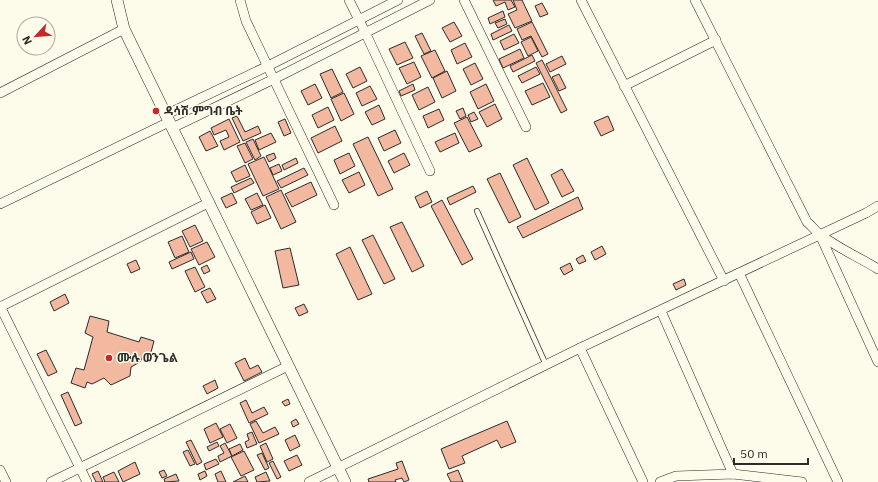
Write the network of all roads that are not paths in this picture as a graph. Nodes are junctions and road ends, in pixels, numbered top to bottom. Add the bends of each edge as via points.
1 (117, 0) edge
2 (240, 0) edge
3 (349, 0) edge
4 (398, 0) edge
5 (430, 0) edge
6 (464, 0) edge
7 (581, 0) edge
8 (695, 0) edge
9 (359, 20) junction
10 (124, 29) junction
11 (366, 32) junction
12 (716, 40) junction
13 (268, 66) junction
14 (274, 79) junction
15 (624, 86) junction
16 (0, 93) edge
17 (169, 122) junction
18 (526, 127) dead end
19 (430, 171) dead end
20 (208, 202) junction
21 (0, 204) edge
22 (334, 205) dead end
23 (878, 206) edge
24 (477, 211) dead end
25 (820, 235) junction
26 (878, 269) edge
27 (739, 274) junction
28 (724, 281) junction
29 (0, 306) edge
30 (661, 310) junction
31 (580, 348) junction
32 (878, 362) edge
33 (546, 365) junction
34 (288, 366) junction
35 (338, 467) junction
36 (80, 468) junction
37 (0, 470) edge
38 (733, 474) junction
39 (6, 482) edge
40 (51, 482) edge
41 (87, 482) edge
42 (309, 482) edge
43 (345, 482) edge
44 (643, 482) edge
45 (660, 482) edge
46 (802, 482) edge
47 (838, 482) edge

1 - 10 street
2 - 13 street via 246,21
3 - 9 street
4 - 9 street
5 - 11 street
6 - 18 street
7 - 15 street
8 - 12 street
9 - 11 street
9 - 13 street
10 - 16 street
10 - 17 street
11 - 14 street
11 - 19 street
12 - 15 street
12 - 25 street via 808,222
13 - 14 street
13 - 17 street
14 - 17 street
14 - 22 street
15 - 28 street
17 - 20 street
17 - 21 street
20 - 29 street
20 - 34 street
23 - 25 street
24 - 33 lane
25 - 26 street
25 - 27 street
25 - 32 street
27 - 28 street
27 - 47 street
28 - 30 street
29 - 36 street
30 - 31 street
30 - 38 street
31 - 33 street
31 - 44 street
33 - 35 street
34 - 35 street
34 - 36 street
35 - 42 street
35 - 43 street
36 - 40 street
36 - 41 street
37 - 39 street
38 - 45 street via 676,476
38 - 46 street

